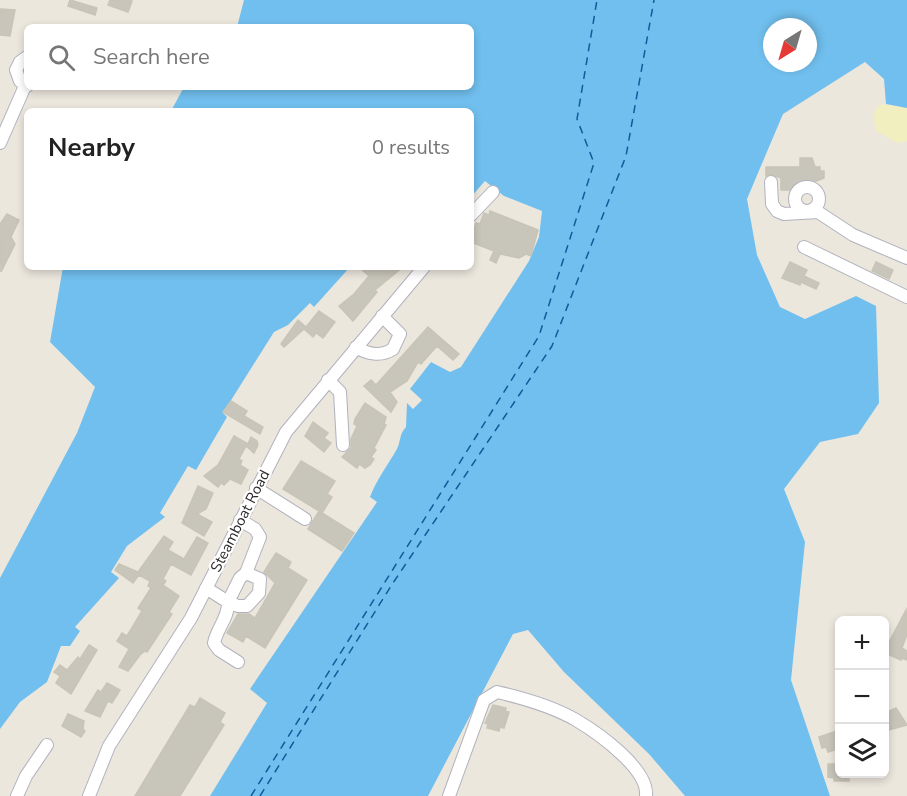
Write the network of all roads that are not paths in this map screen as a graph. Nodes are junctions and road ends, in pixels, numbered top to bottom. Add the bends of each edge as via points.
1 (24, 59) edge
2 (24, 84) edge
3 (24, 90) edge
4 (3, 129) edge
5 (0, 143) edge
6 (771, 182) dead end
7 (493, 192) dead end
8 (474, 212) edge
9 (804, 247) dead end
10 (907, 258) edge
11 (421, 270) edge
12 (907, 297) edge
13 (382, 316) junction
14 (356, 347) junction
15 (328, 380) junction
16 (343, 445) dead end
17 (256, 488) junction
18 (305, 519) dead end
19 (240, 520) junction
20 (246, 573) junction
21 (206, 588) junction
22 (228, 602) junction
23 (238, 662) dead end
24 (47, 745) dead end
25 (17, 796) edge
26 (89, 796) edge
27 (448, 796) edge
28 (646, 796) edge

1 - 2 street via 16,70 17,78
3 - 4 street
4 - 5 street
6 - 10 street via 772,204 777,211 818,212 853,235
7 - 8 street
9 - 12 street
11 - 13 street, Steamboat Road
13 - 14 street, Steamboat Road
13 - 14 street via 400,334 393,349 381,354 364,353
14 - 15 street, Steamboat Road
15 - 16 street via 340,392
15 - 17 street, Steamboat Road via 286,432
17 - 18 street
17 - 19 street, Steamboat Road
19 - 20 street via 260,537
19 - 21 street, Steamboat Road
20 - 22 street
20 - 22 street via 260,579 259,593 247,606
21 - 22 street
21 - 26 street, Steamboat Road via 183,632 114,737
22 - 23 street via 229,609 214,643
24 - 25 street
27 - 28 street via 484,700 497,692 576,720 634,764 647,788

